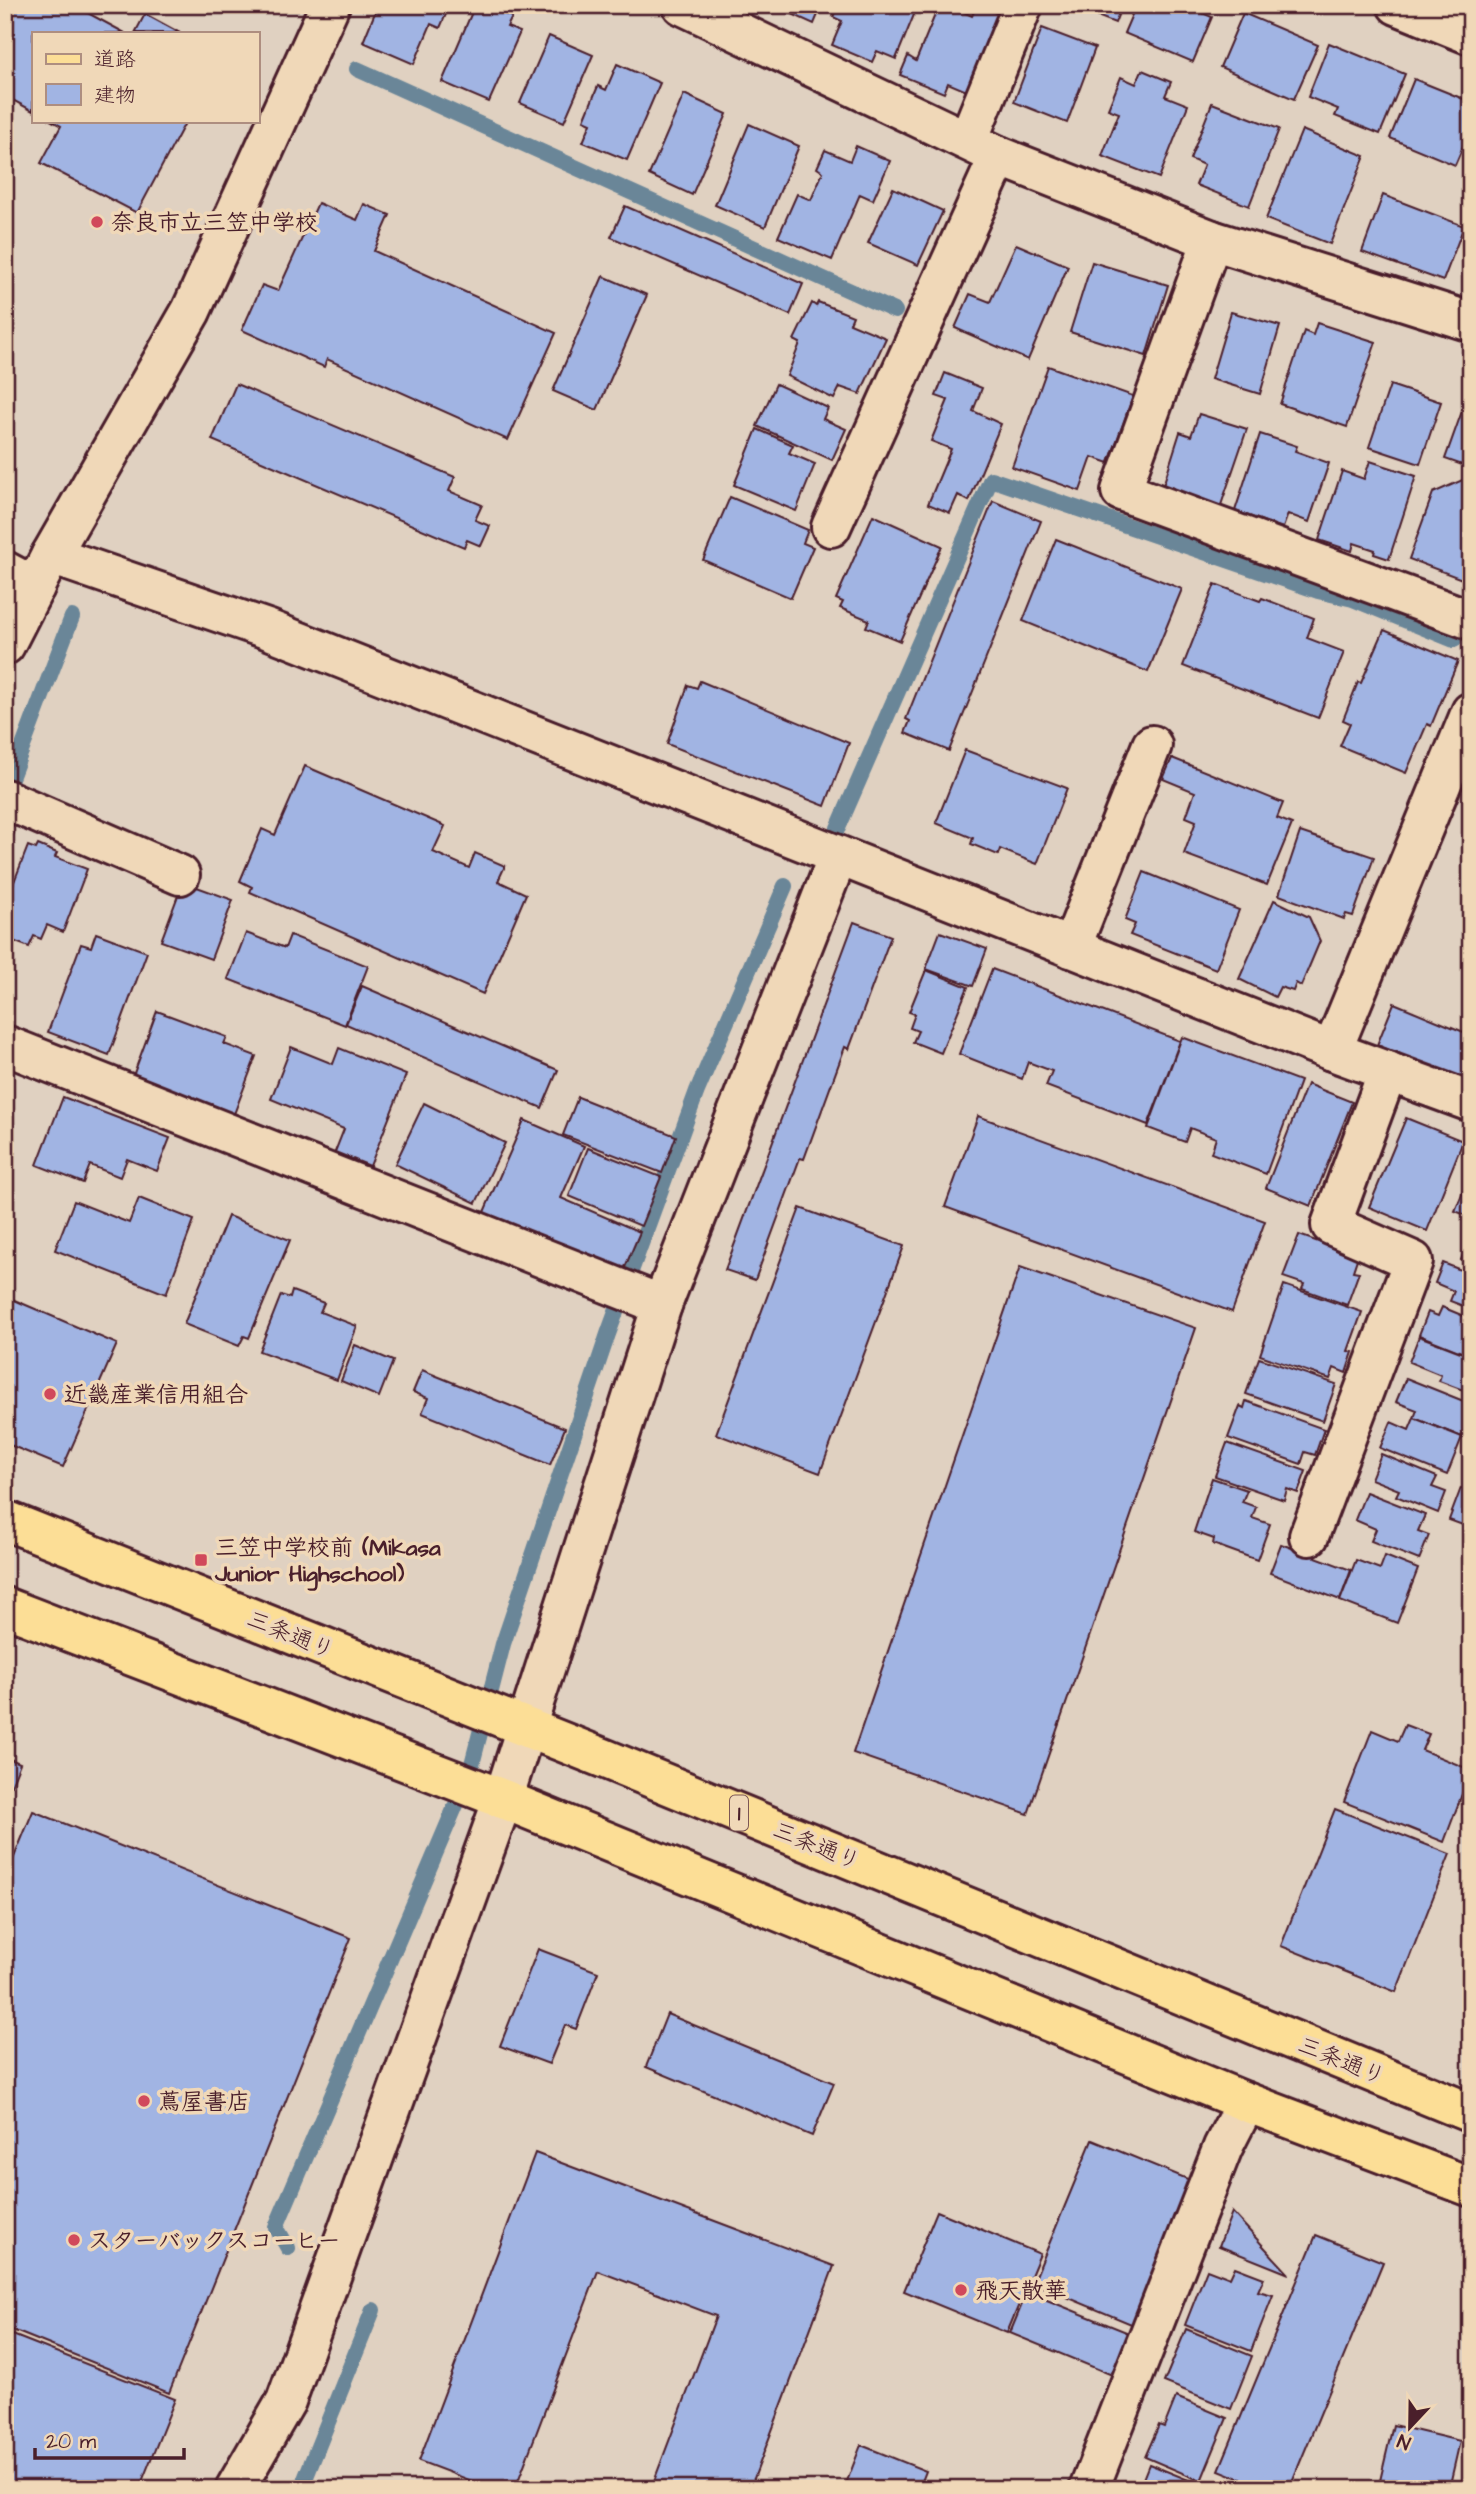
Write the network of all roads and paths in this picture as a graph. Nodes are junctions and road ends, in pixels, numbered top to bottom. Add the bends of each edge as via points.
1 (330, 5) edge
2 (682, 5) edge
3 (1023, 5) edge
4 (1397, 5) edge
5 (1471, 35) edge
6 (984, 148) junction
7 (1212, 240) junction
8 (1471, 322) edge
9 (831, 527) dead end
10 (31, 571) edge
11 (1471, 620) edge
12 (5, 645) edge
13 (1471, 712) edge
14 (1152, 745) dead end
15 (5, 799) edge
16 (838, 856) junction
17 (180, 875) dead end
18 (1071, 948) junction
19 (5, 1045) edge
20 (1332, 1051) junction
21 (1388, 1071) junction
22 (1471, 1102) edge
23 (662, 1304) junction
24 (5, 1520) edge
25 (1309, 1536) dead end
26 (5, 1607) edge
27 (525, 1726) junction
28 (503, 1798) junction
29 (1246, 2102) junction
30 (1471, 2113) edge
31 (1471, 2187) edge
32 (235, 2489) edge
33 (1089, 2489) edge

1 - 10 street via 191,311
2 - 6 street
3 - 6 street
4 - 5 street
6 - 7 street
6 - 9 street
7 - 8 street
7 - 11 street via 1121,491
10 - 12 street
10 - 16 street via 267,629
13 - 20 street
14 - 18 street
15 - 17 street
16 - 18 street
16 - 23 street
18 - 20 street
19 - 23 street
20 - 21 street
21 - 22 street
21 - 25 street via 1332,1225 1413,1261
23 - 27 street
24 - 27 main road, 三条通り / 1
26 - 28 main road
27 - 28 street
27 - 30 main road, 三条通り / 1
28 - 29 main road
28 - 32 street via 286,2401
29 - 31 main road
29 - 33 street via 1223,2147

